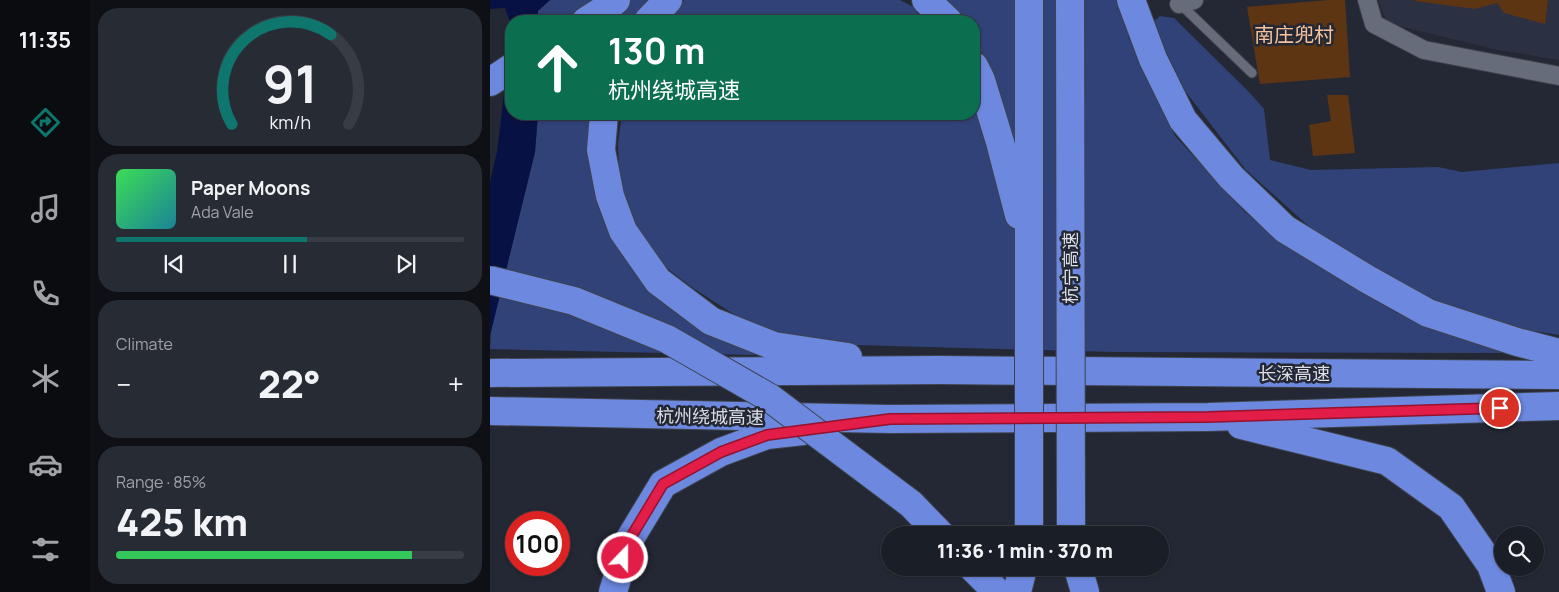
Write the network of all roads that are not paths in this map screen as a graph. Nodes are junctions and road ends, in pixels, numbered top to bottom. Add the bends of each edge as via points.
1 (616, 0) edge
2 (668, 0) edge
3 (926, 0) edge
4 (1029, 0) edge
5 (1070, 0) edge
6 (1130, 0) edge
7 (1367, 0) edge
8 (1183, 1) edge
9 (595, 15) edge
10 (654, 15) edge
11 (942, 15) edge
12 (505, 72) edge
13 (1252, 73) dead end
14 (1559, 76) edge
15 (980, 78) edge
16 (490, 82) edge
17 (604, 120) edge
18 (1029, 253) junction
19 (490, 280) edge
20 (1559, 353) edge
21 (939, 370) junction
22 (492, 373) edge
23 (1559, 375) edge
24 (1559, 406) edge
25 (490, 411) edge
26 (1208, 417) junction
27 (890, 419) junction
28 (932, 526) edge
29 (1029, 526) edge
30 (1071, 526) edge
31 (981, 576) edge
32 (1021, 576) edge
33 (1029, 576) edge
34 (1071, 576) edge
35 (1080, 576) edge
36 (613, 592) edge
37 (997, 592) edge
38 (1017, 592) edge
39 (1029, 592) edge
40 (1071, 592) edge
41 (1085, 592) edge
42 (1501, 592) edge

1 - 9 highway
2 - 10 highway
3 - 11 highway
4 - 18 highway
5 - 30 highway, 杭宁高速, bridge
6 - 20 highway via 1153,59 1183,120 1231,176 1285,229 1428,313
7 - 14 street via 1374,24 1424,50
8 - 13 lane
12 - 16 highway
15 - 18 highway
17 - 21 highway via 601,150 610,196 623,231 658,281 712,321 774,346
18 - 29 highway, bridge
19 - 28 highway, bridge via 574,301 676,344 770,398 911,504
21 - 22 highway
21 - 23 highway, 长深高速
24 - 26 highway, 杭州绕城高速
25 - 27 highway, 杭州绕城高速
26 - 27 highway, 杭州绕城高速
26 - 42 highway via 1387,461 1451,507 1492,566
27 - 36 highway via 767,435 721,452 663,484 628,542
31 - 37 highway
32 - 38 highway
33 - 39 highway
34 - 40 highway
35 - 41 highway

